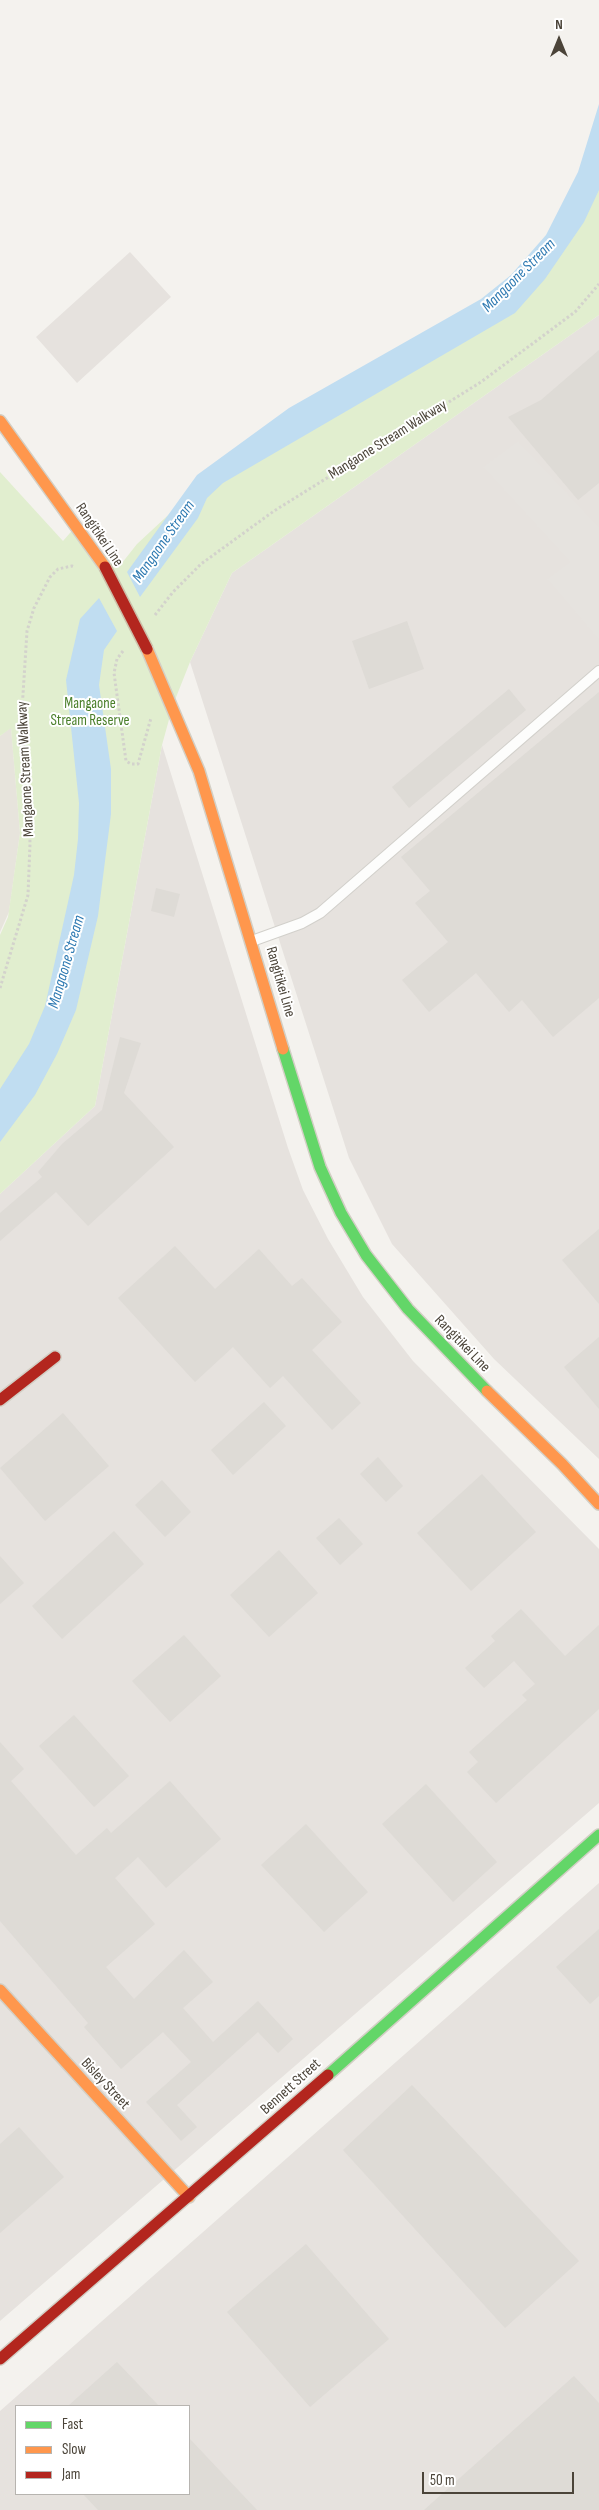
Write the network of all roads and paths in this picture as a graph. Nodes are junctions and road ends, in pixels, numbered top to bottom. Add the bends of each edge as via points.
1 (599, 284) edge
2 (0, 421) edge
3 (72, 566) dead end
4 (173, 592) dead end
5 (599, 670) edge
6 (252, 941) junction
7 (0, 988) edge
8 (55, 1357) dead end
9 (0, 1400) edge
10 (599, 1504) edge
11 (599, 1835) edge
12 (0, 1990) edge
13 (189, 2197) junction
14 (0, 2359) edge

1 - 4 path, Mangaone Stream Walkway via 574,312 481,382 274,511 201,564
2 - 6 main road, Rangitikei Line, bridge via 105,567 147,649 199,771
3 - 7 path, Mangaone Stream Walkway via 58,569 50,577 34,608 27,631 20,726 29,789 28,895
5 - 6 lane via 320,913
6 - 10 main road, Rangitikei Line via 320,1167 366,1255 408,1309 458,1363
8 - 9 main road
11 - 13 main road, Bennett Street
12 - 13 main road, Bisley Street
13 - 14 main road, Bennett Street

